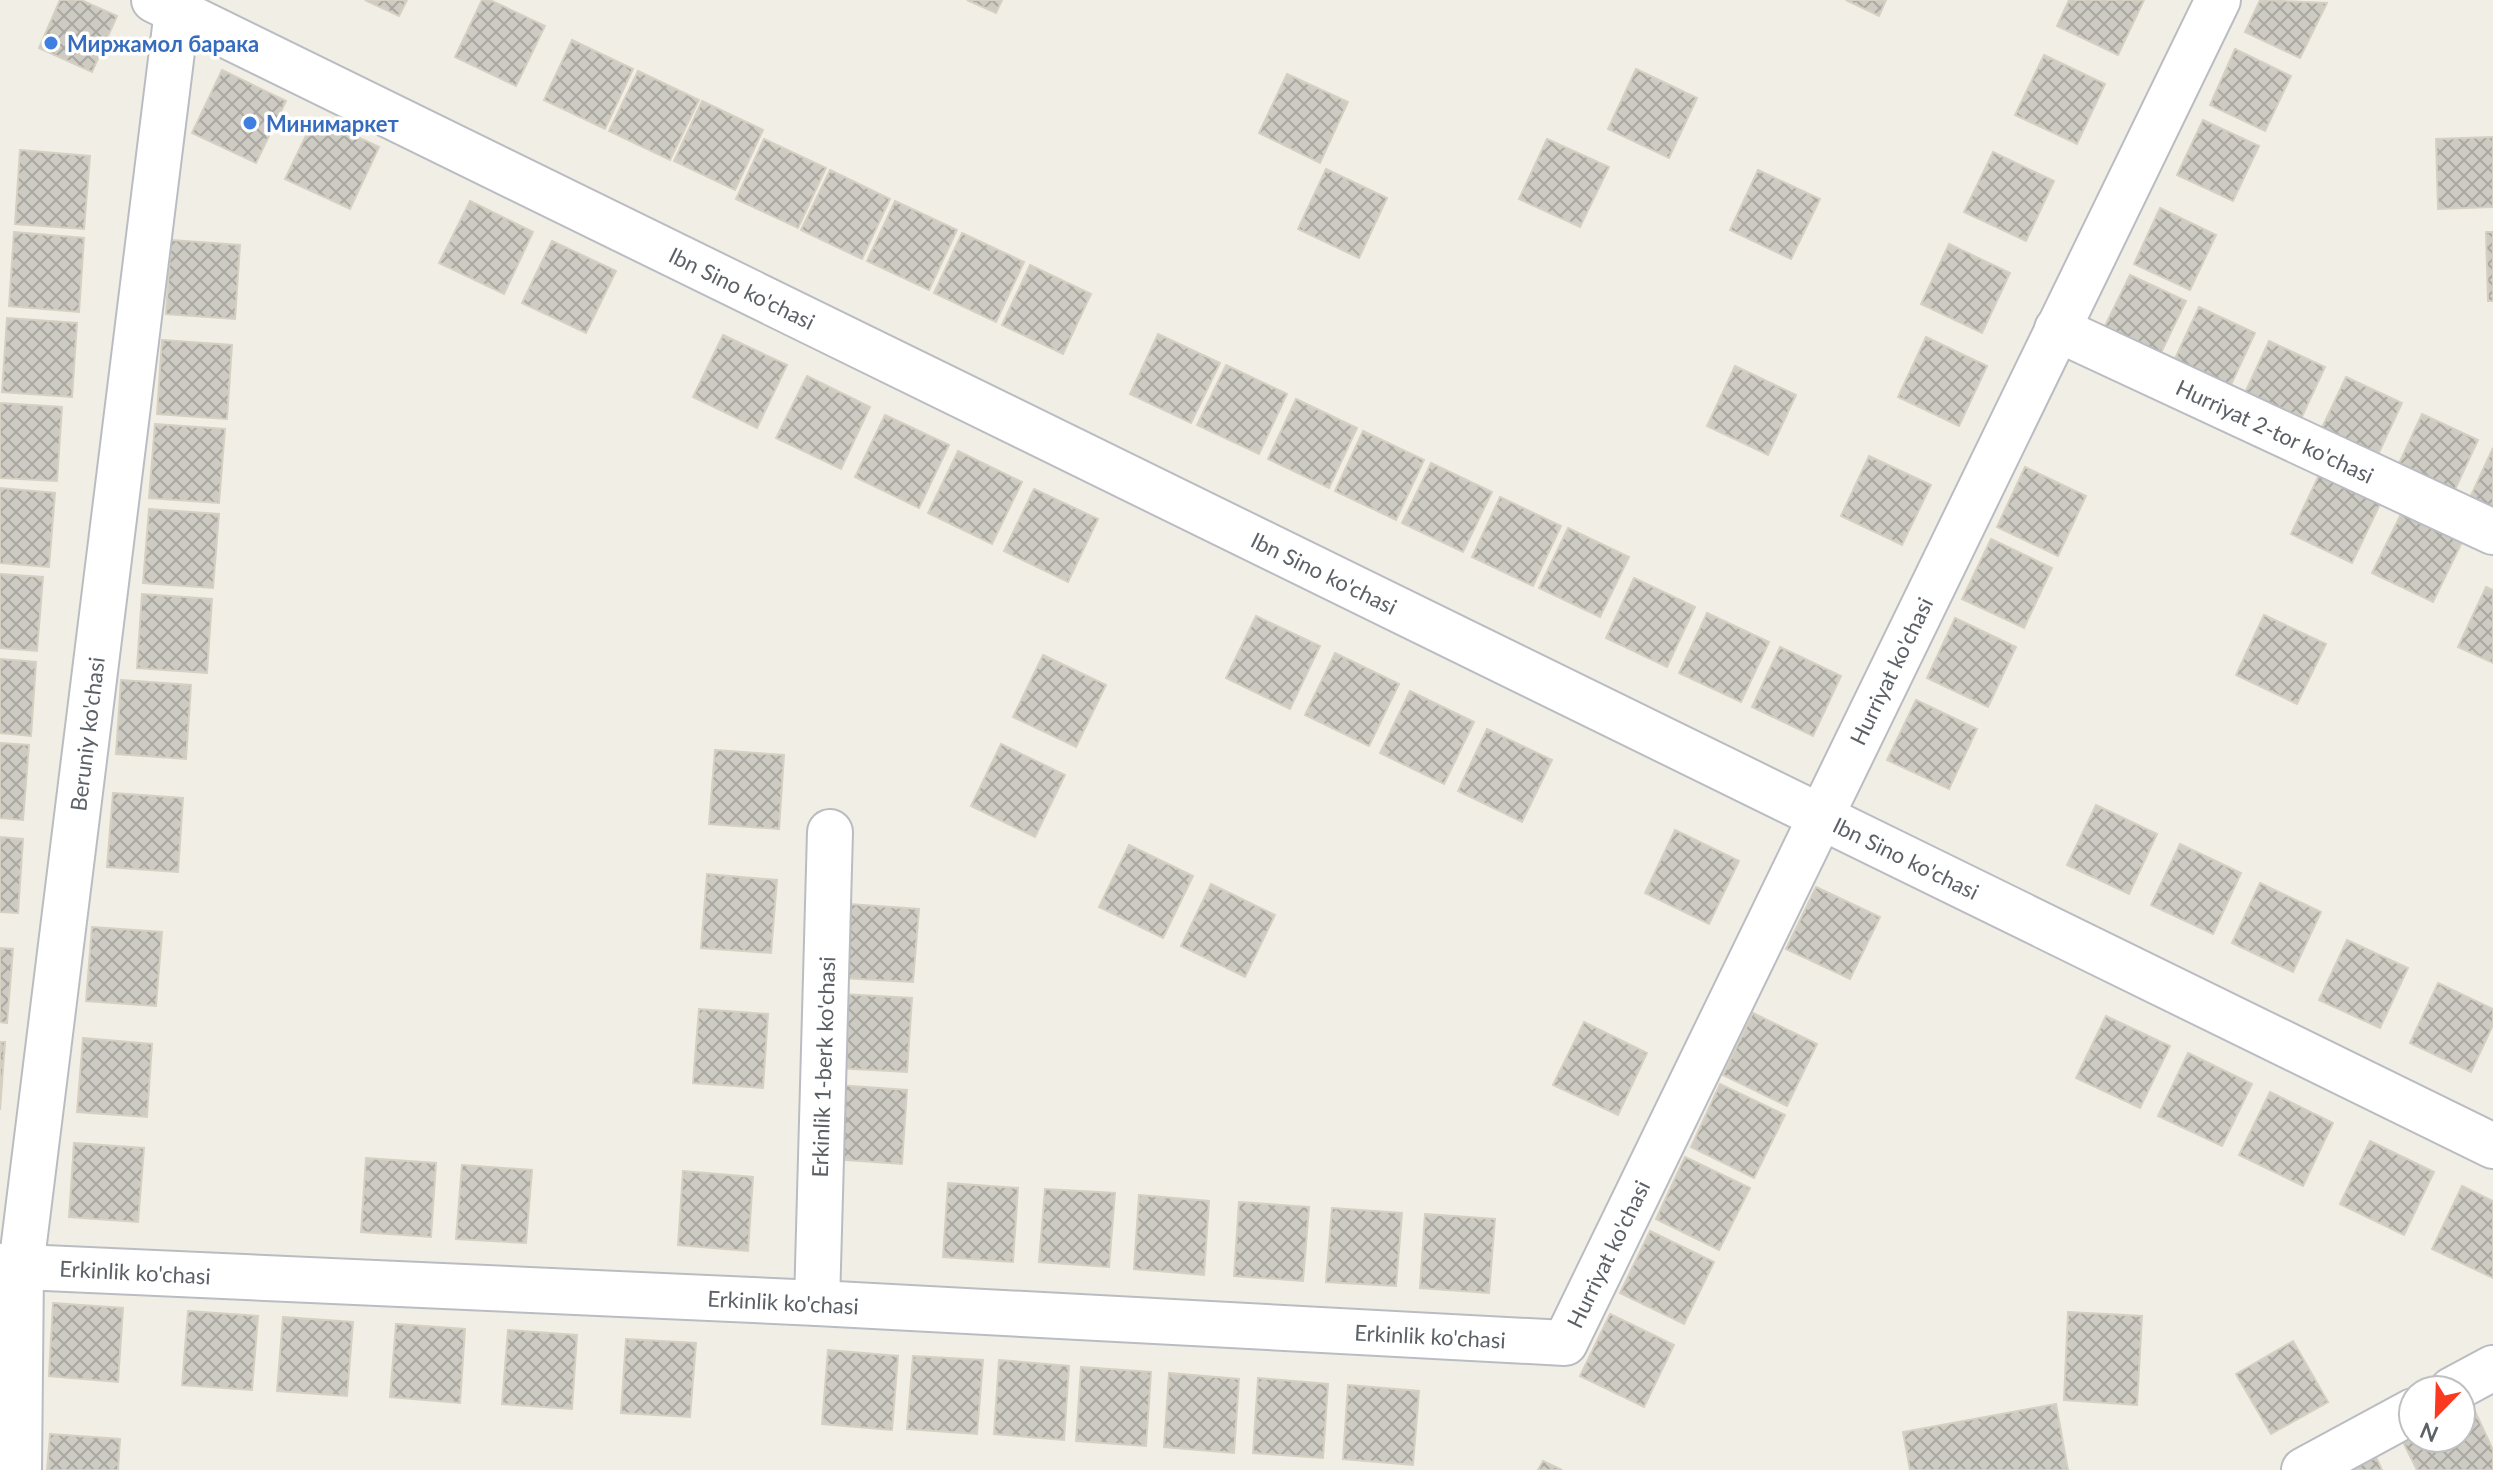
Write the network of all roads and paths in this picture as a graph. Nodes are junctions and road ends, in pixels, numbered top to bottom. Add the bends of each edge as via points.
1 (2218, 0) edge
2 (171, 4) edge
3 (2057, 329) junction
4 (2493, 532) edge
5 (1821, 816) junction
6 (830, 832) dead end
7 (2493, 1146) edge
8 (11, 1267) edge
9 (817, 1303) junction
10 (1565, 1343) joint
11 (2397, 1420) edge
12 (19, 1470) edge
13 (2304, 1470) edge

1 - 3 street, Hurriyat ko'chasi
2 - 5 street, Ibn Sino ko'chasi
2 - 8 street, Beruniy ko'chasi
3 - 4 street, Hurriyat 2-tor ko'chasi
3 - 5 street, Hurriyat ko'chasi
5 - 7 street, Ibn Sino ko'chasi
5 - 10 street, Hurriyat ko'chasi
6 - 9 street, Erkinlik 1-berk ko'chasi
8 - 9 street, Erkinlik ko'chasi
8 - 12 street, Beruniy ko'chasi
9 - 10 street, Erkinlik ko'chasi
11 - 13 street

